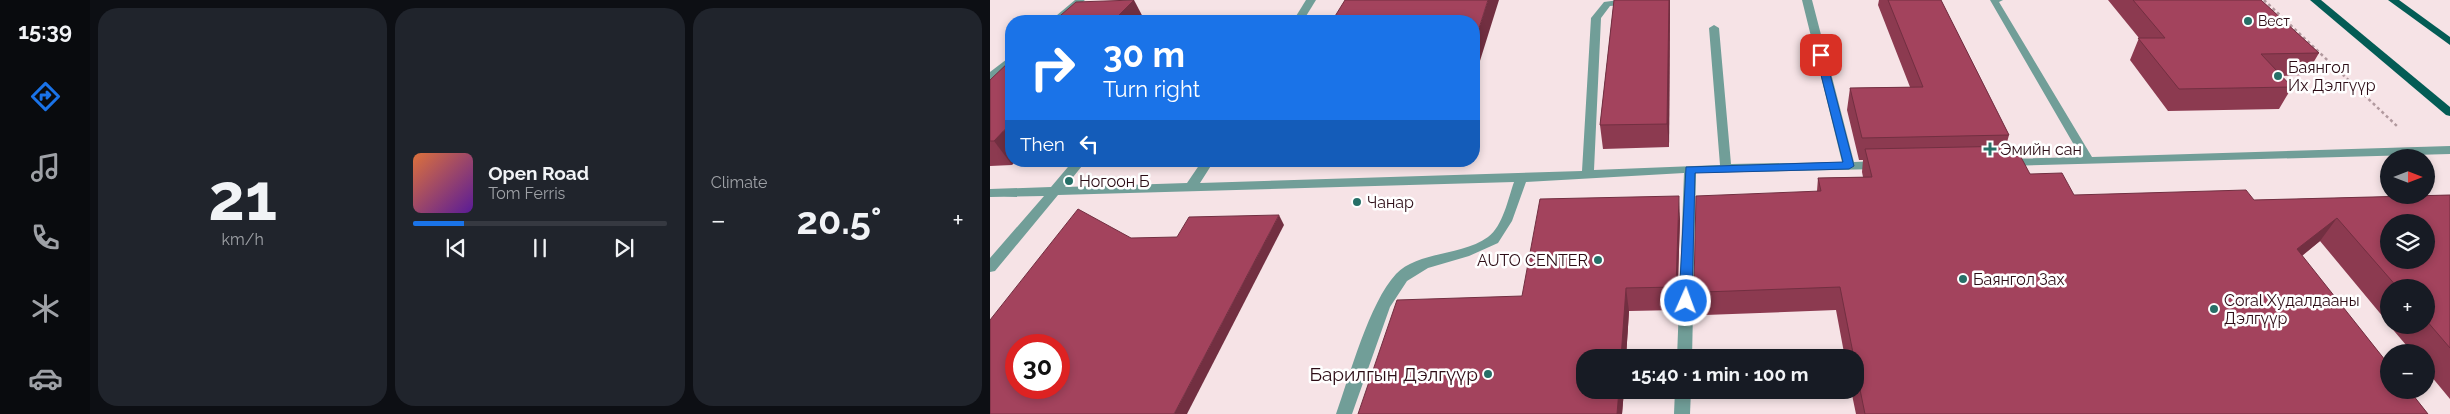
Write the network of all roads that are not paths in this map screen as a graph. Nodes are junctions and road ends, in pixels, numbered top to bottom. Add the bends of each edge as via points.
1 (1080, 0) edge
2 (1311, 0) edge
3 (1644, 0) edge
4 (1807, 0) edge
5 (1998, 0) edge
6 (2315, 0) edge
7 (2393, 0) edge
8 (1062, 15) edge
9 (1302, 15) edge
10 (1714, 28) dead end
11 (2450, 42) edge
12 (1005, 64) edge
13 (990, 77) edge
14 (2450, 113) edge
15 (2450, 150) edge
16 (2089, 161) junction
17 (1993, 163) edge
18 (1887, 165) edge
19 (1849, 166) junction
20 (1075, 167) edge
21 (1204, 167) edge
22 (1726, 169) junction
23 (1690, 170) junction
24 (1588, 173) junction
25 (1521, 178) junction
26 (1192, 187) junction
27 (1056, 191) junction
28 (990, 193) edge
29 (990, 267) edge
30 (1684, 349) edge
31 (1683, 399) edge
32 (1344, 414) edge
33 (1682, 414) edge

1 - 8 street
2 - 9 street
3 - 24 street via 1607,4 1596,18
4 - 19 street
5 - 16 street via 1994,2
6 - 14 main road
7 - 11 main road
10 - 22 street
12 - 13 street
15 - 16 street
16 - 17 street
18 - 19 street
19 - 22 street
20 - 27 street
21 - 26 street
22 - 23 street
23 - 24 street
23 - 30 street
24 - 25 street
25 - 26 street
25 - 32 street via 1506,221 1493,240 1464,253 1424,264 1402,277 1383,305
26 - 27 street
27 - 28 street
27 - 29 street
31 - 33 street

